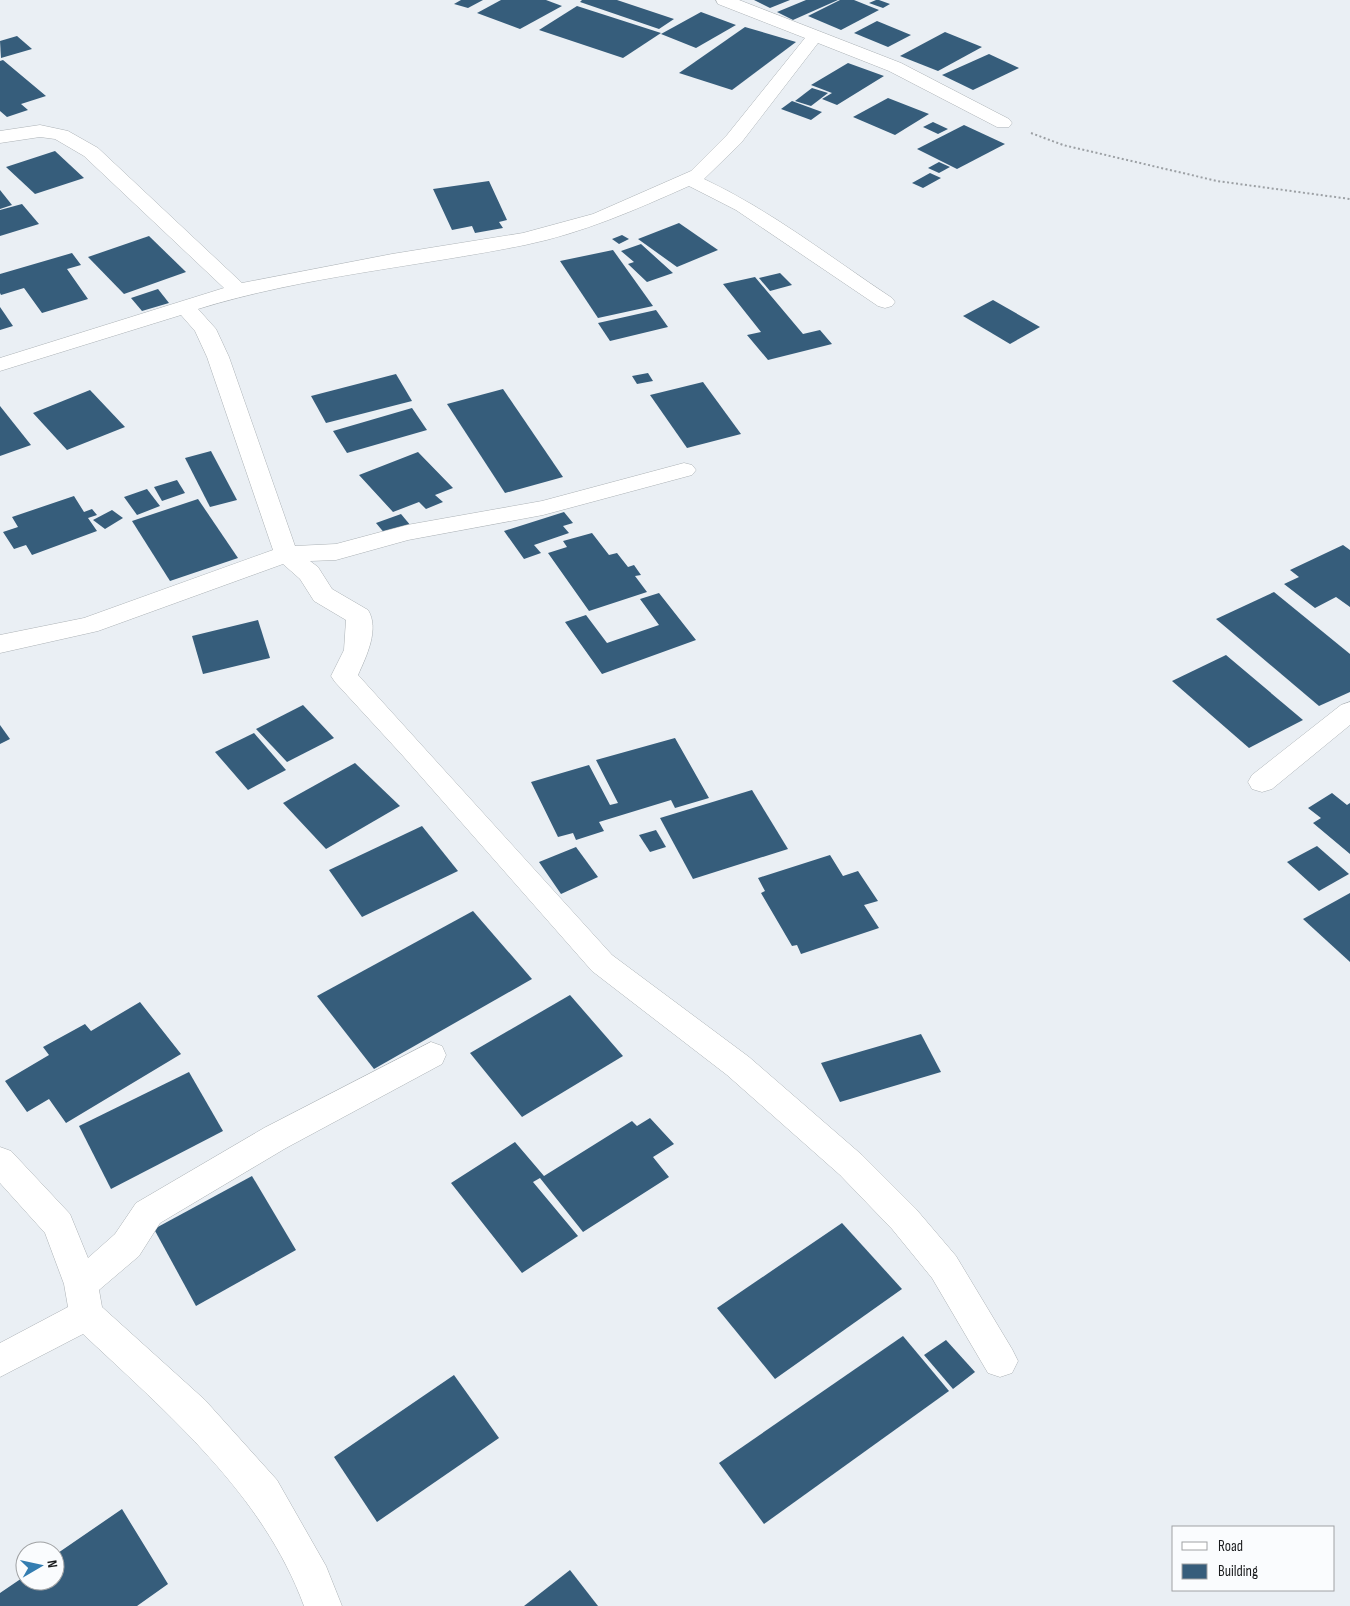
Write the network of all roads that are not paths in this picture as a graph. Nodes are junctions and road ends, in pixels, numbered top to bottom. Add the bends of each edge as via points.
1 (724, 0) edge
2 (814, 37) junction
3 (1003, 123) road end
4 (0, 137) edge
5 (689, 179) junction
6 (238, 290) junction
7 (885, 302) dead end
8 (184, 306) junction
9 (0, 365) edge
10 (684, 470) dead end
11 (286, 554) junction
12 (0, 644) edge
13 (1350, 711) edge
14 (1262, 782) dead end
15 (431, 1055) dead end
16 (0, 1161) edge
17 (83, 1300) junction
18 (1000, 1360) dead end
19 (0, 1361) edge
20 (323, 1606) edge

1 - 2 street
2 - 3 street via 895,67
2 - 5 street via 734,139 698,175
4 - 6 street via 40,131 61,135 91,152
5 - 6 street via 600,218 525,239 392,260
5 - 7 street via 742,206
6 - 8 street
8 - 9 street
8 - 11 street via 205,329 218,357
10 - 11 street via 543,508 407,533 336,552
11 - 12 street via 89,625
11 - 18 street via 309,573 323,595 359,616 357,650 344,676 602,963 738,1066 851,1165 904,1219 944,1266
13 - 14 street
15 - 17 street via 275,1138 148,1212 127,1245
16 - 17 street via 58,1224
17 - 19 street
17 - 20 street via 192,1412 264,1493 313,1579

